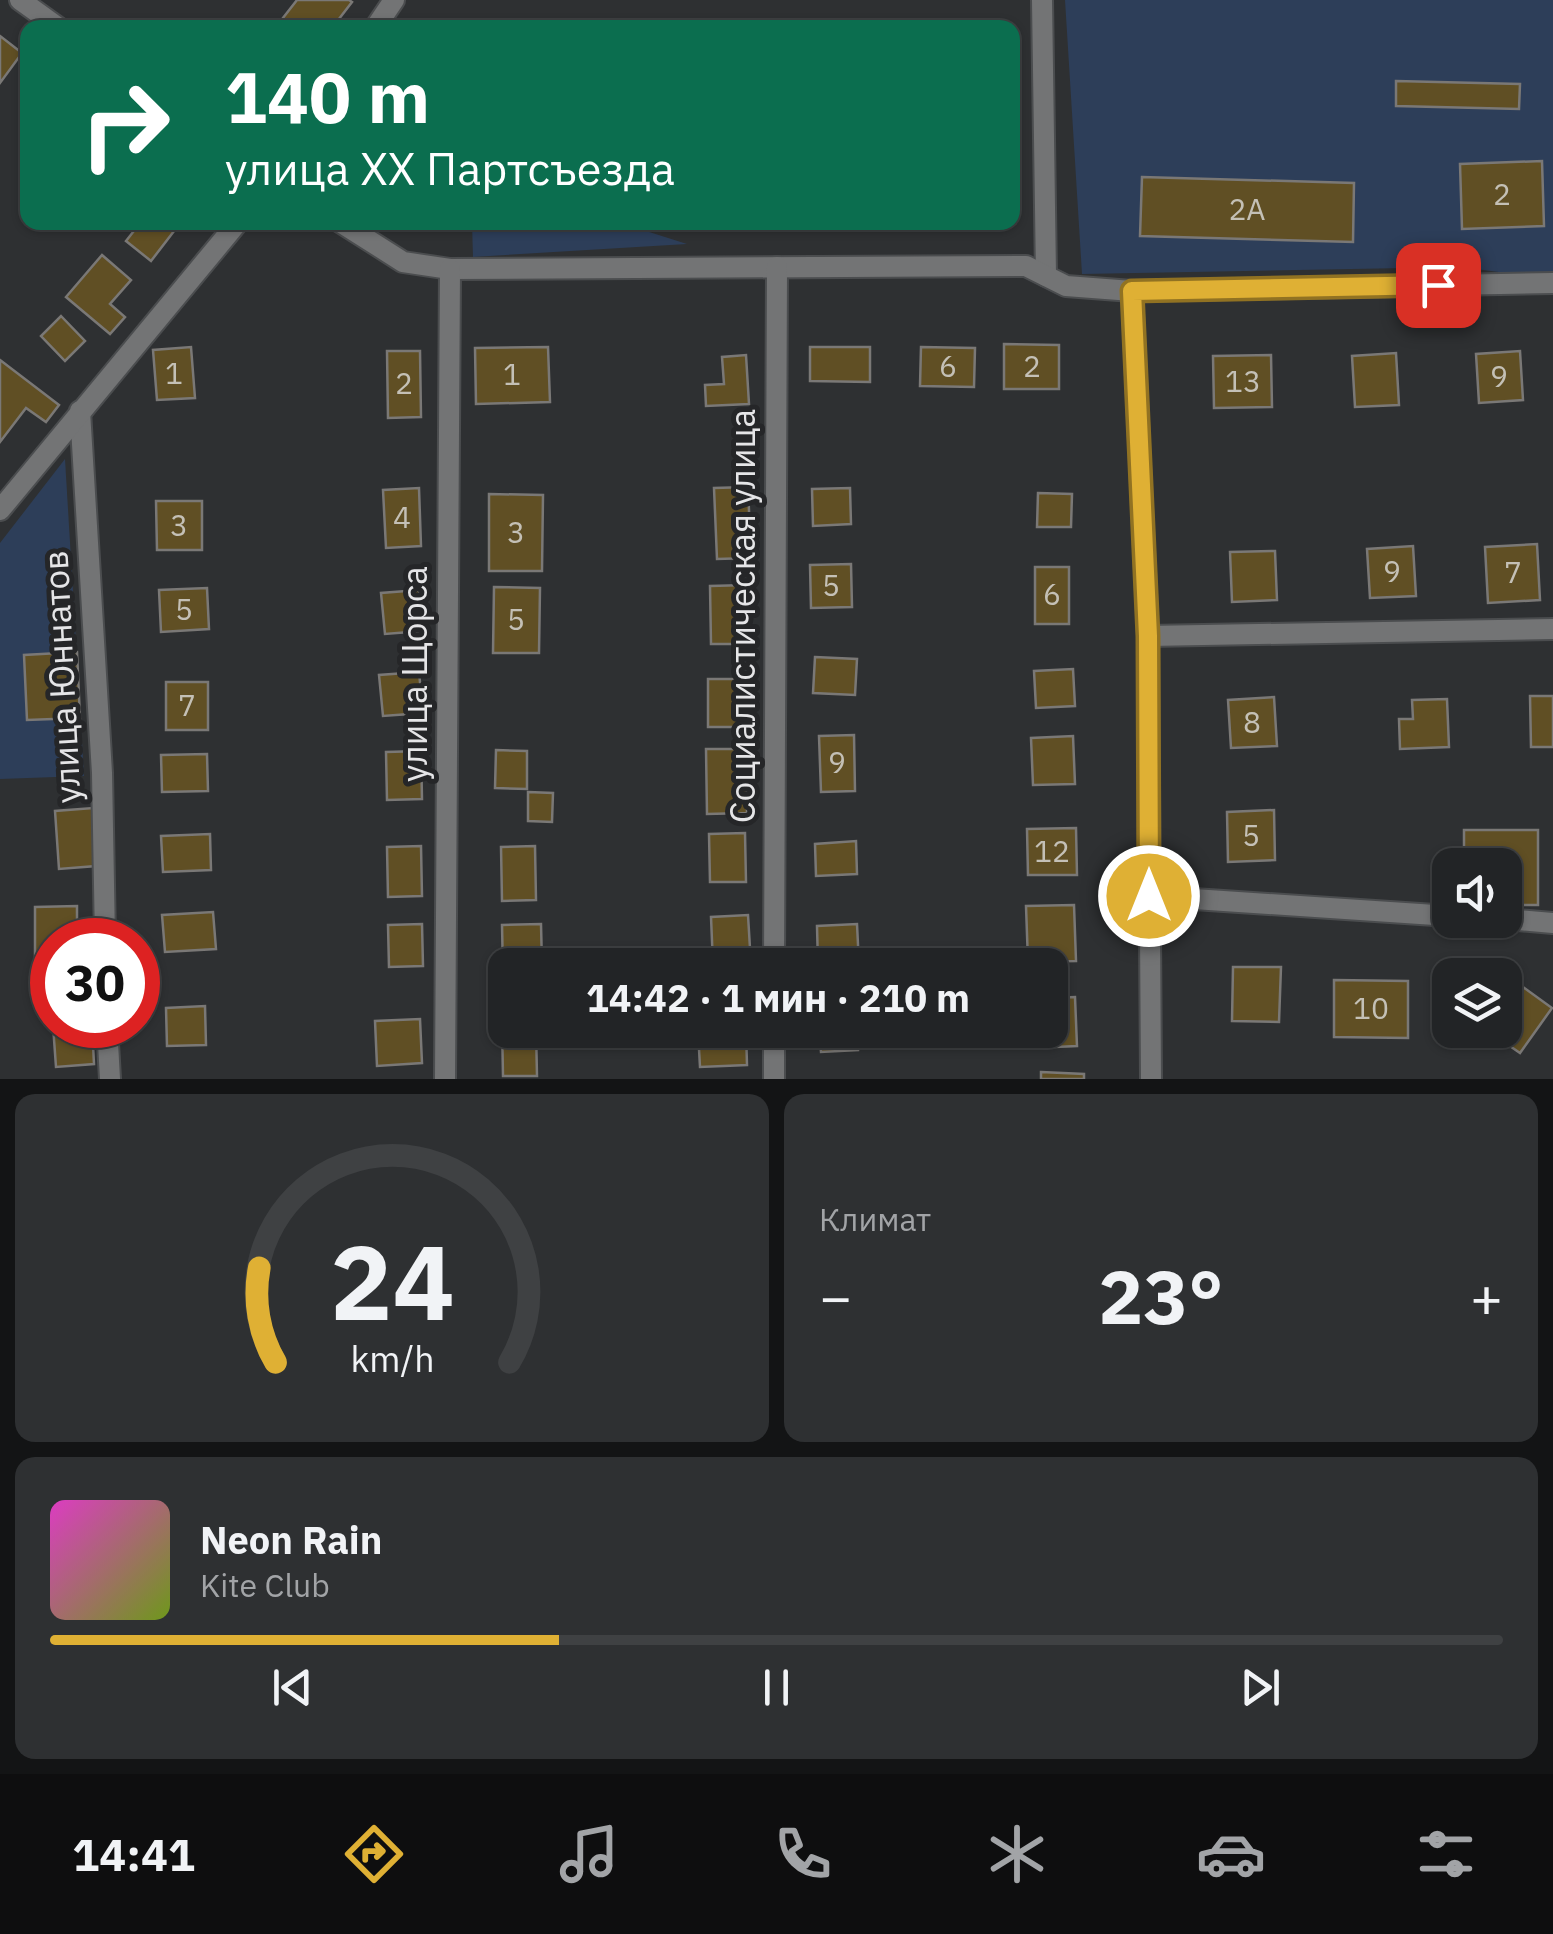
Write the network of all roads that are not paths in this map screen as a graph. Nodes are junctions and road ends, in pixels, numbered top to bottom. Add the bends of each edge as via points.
1 (20, 0) edge
2 (1042, 0) edge
3 (48, 20) edge
4 (231, 230) edge
5 (353, 230) edge
6 (777, 267) junction
7 (450, 269) junction
8 (1046, 276) junction
9 (1553, 283) edge
10 (1132, 291) junction
11 (80, 411) junction
12 (0, 510) edge
13 (1553, 629) edge
14 (1148, 636) junction
15 (1149, 896) junction
16 (1432, 915) edge
17 (105, 918) edge
18 (1522, 920) edge
19 (1553, 922) edge
20 (774, 948) edge
21 (108, 1048) edge
22 (774, 1048) edge
23 (110, 1079) edge
24 (445, 1079) edge
25 (774, 1079) edge
26 (1151, 1079) edge

1 - 3 street
2 - 8 street
4 - 11 street
5 - 7 street via 404,262
6 - 7 street
6 - 8 street via 1026,266
6 - 20 street, Социалистическая улица
7 - 24 street, улица Щорса
8 - 10 street via 1066,286
9 - 10 street
10 - 14 street
11 - 12 street
11 - 17 street, улица Юннатов
13 - 14 street
14 - 15 street
15 - 16 street
15 - 26 street
18 - 19 street
21 - 23 street
22 - 25 street

